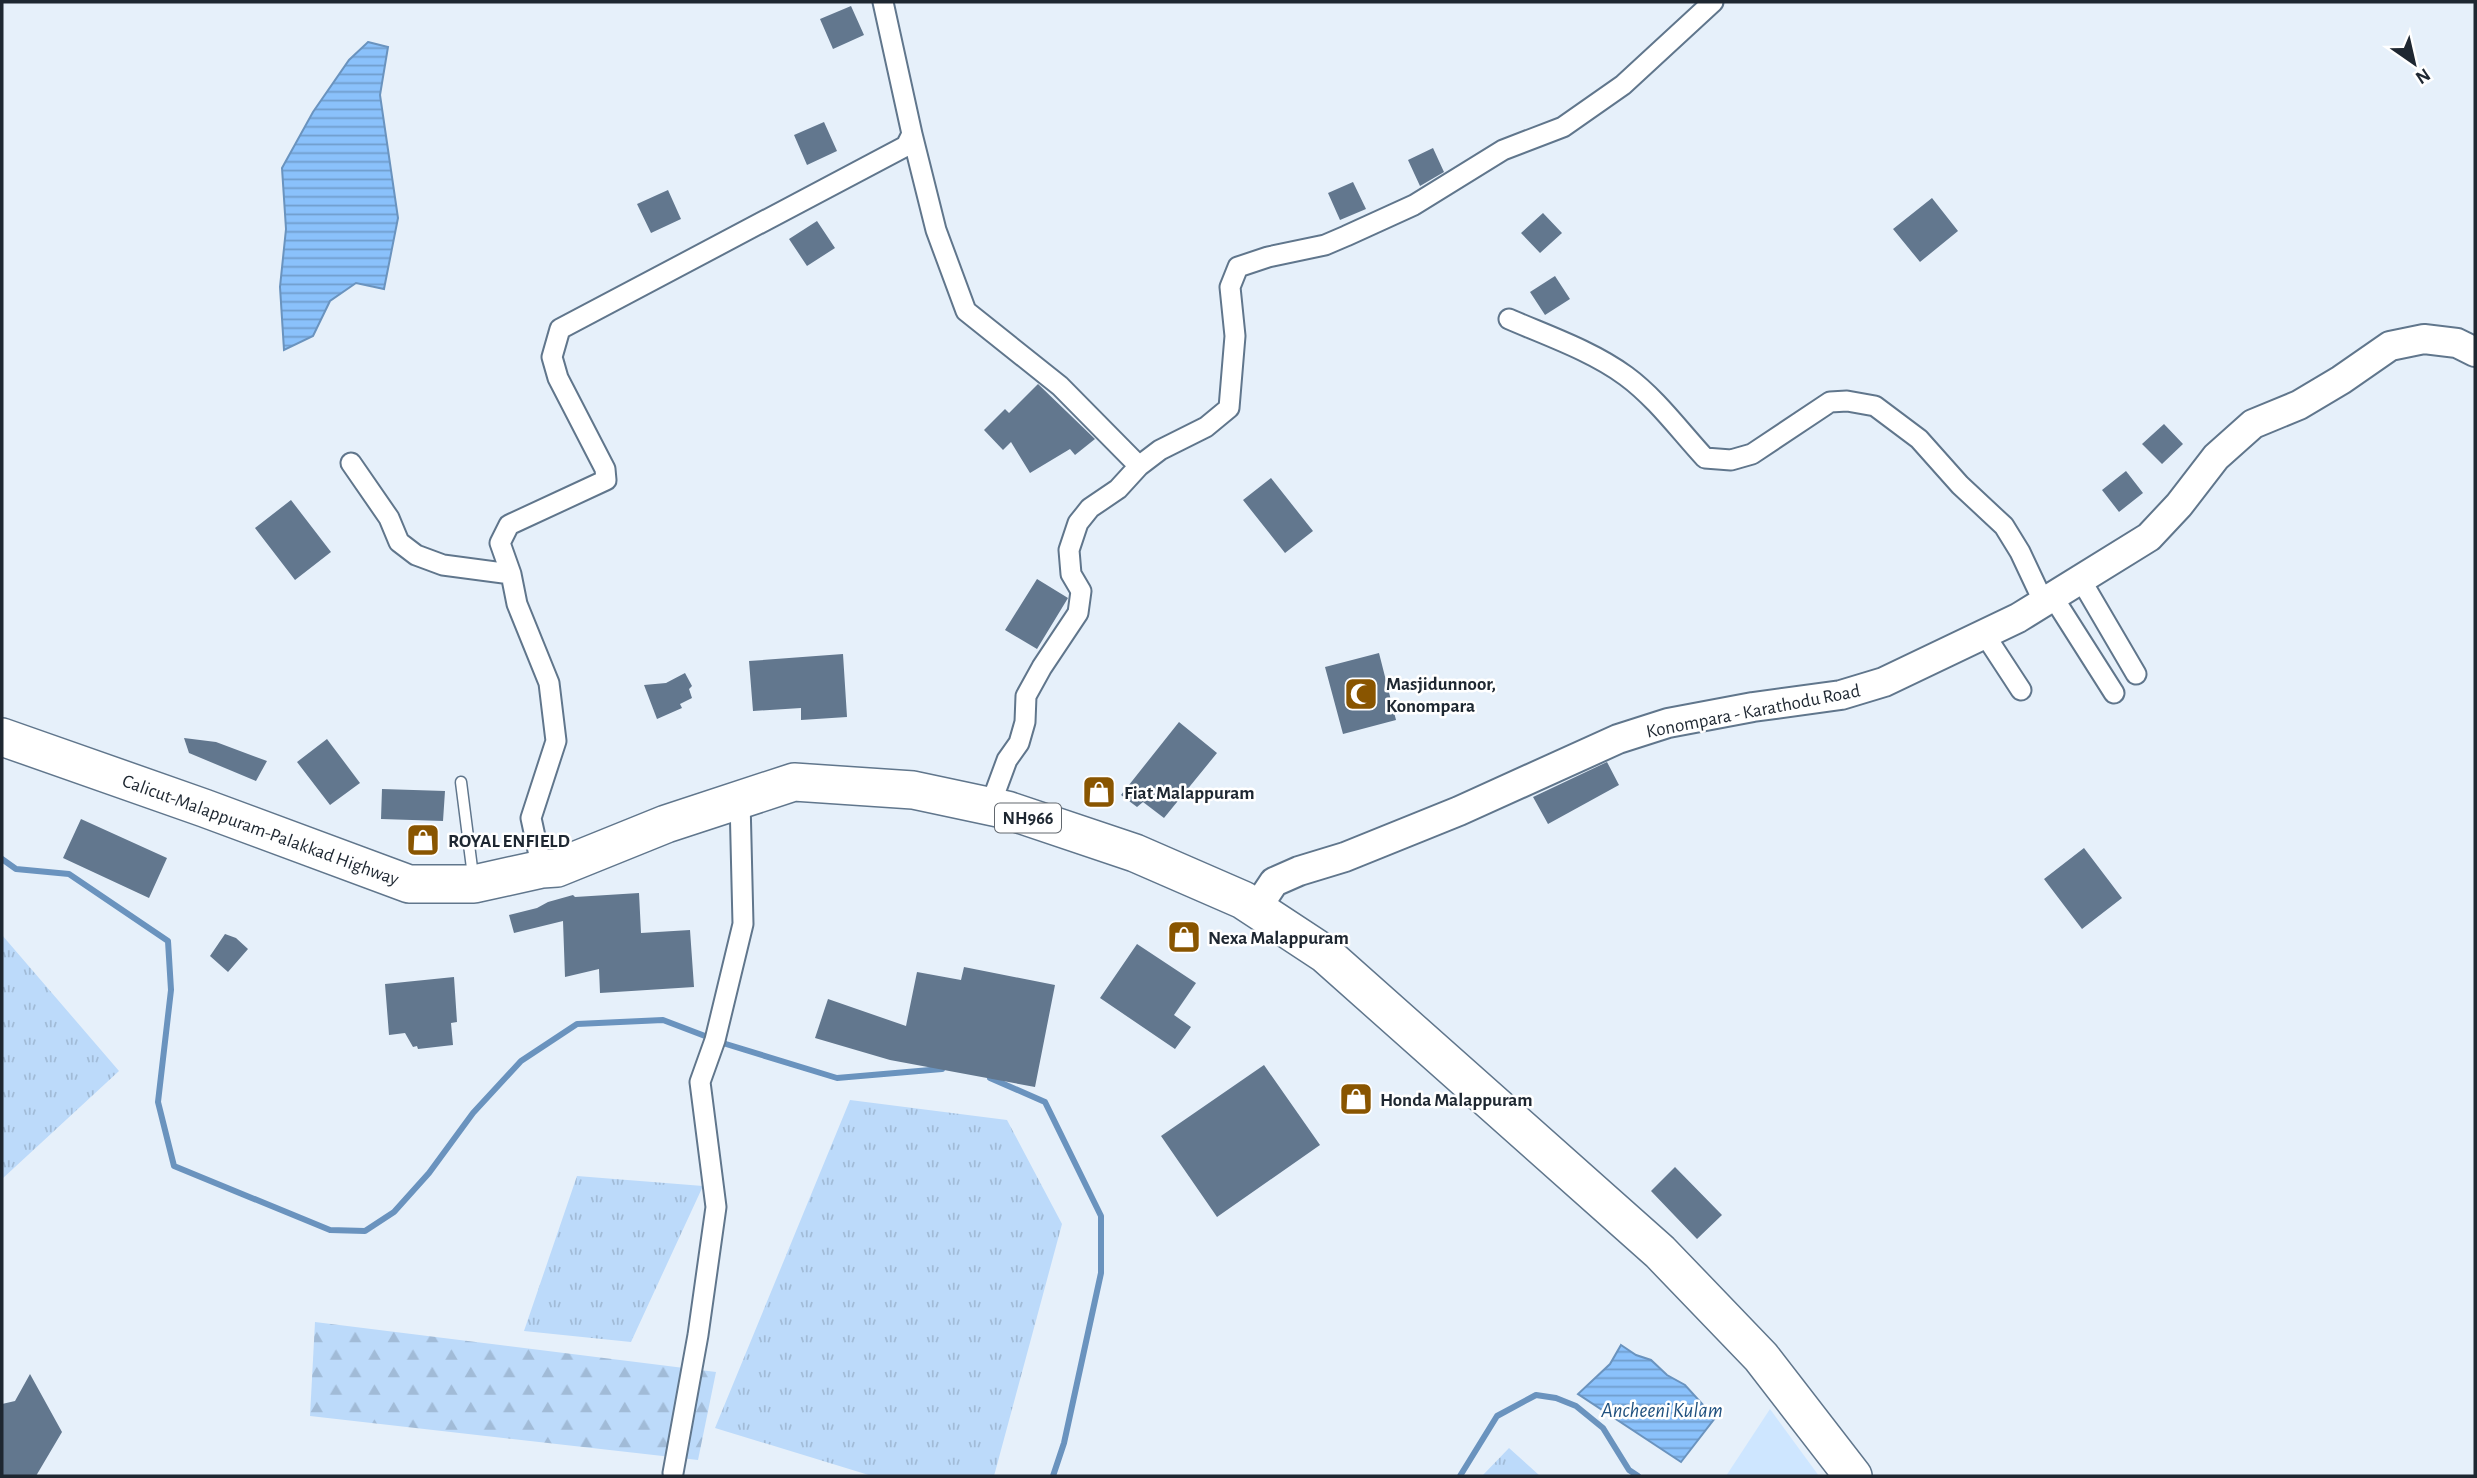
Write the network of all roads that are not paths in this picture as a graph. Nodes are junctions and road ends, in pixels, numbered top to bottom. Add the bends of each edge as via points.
1 (883, 2) edge
2 (1713, 2) edge
3 (912, 134) junction
4 (1509, 319) dead end
5 (2475, 352) edge
6 (351, 463) dead end
7 (1139, 466) junction
8 (511, 574) junction
9 (2081, 580) junction
10 (2048, 600) junction
11 (1985, 635) junction
12 (2136, 674) dead end
13 (2021, 690) dead end
14 (2114, 693) dead end
15 (2, 737) edge
16 (461, 782) dead end
17 (740, 800) junction
18 (990, 806) junction
19 (542, 869) junction
20 (474, 884) junction
21 (1254, 896) junction
22 (673, 1473) dead end
23 (1853, 1476) edge

1 - 3 street
2 - 7 street via 1623,85 1563,128 1503,150 1414,205 1325,245 1238,267 1230,287 1235,336 1229,408 1206,427
3 - 7 street via 936,230 967,311 1060,386
3 - 8 street via 906,146 560,329 552,357 558,378 605,469 606,481 509,525 500,543
4 - 10 street via 1627,376 1705,458 1731,460 1752,454 1829,402 1875,406 1919,439 2004,526
5 - 9 main road, Konompara - Karathodu Road via 2457,343 2424,339 2390,346 2299,405 2253,424 2216,457 2149,537
6 - 8 street via 389,518 399,542 416,555 443,565
7 - 18 street via 1078,523 1069,550 1071,574 1081,591 1078,613 1026,696 1019,743 999,777
8 - 19 street via 517,604 549,683 556,741 531,818
9 - 10 main road, Konompara - Karathodu Road
9 - 12 street
10 - 11 main road, Konompara - Karathodu Road
10 - 14 street
11 - 13 street
11 - 21 main road, Konompara - Karathodu Road via 1884,682 1842,695 1704,715 1618,738 1424,825 1299,871
15 - 20 highway, Calicut-Malappuram-Palakkad Highway / NH966 via 409,884
16 - 20 lane
17 - 18 highway, Calicut-Malappuram-Palakkad Highway / NH966 via 794,782 913,790
17 - 19 highway, Calicut-Malappuram-Palakkad Highway / NH966 via 666,824 557,869
17 - 22 street via 743,924 700,1082 716,1207
18 - 21 highway, Calicut-Malappuram-Palakkad Highway / NH966
19 - 20 highway, Calicut-Malappuram-Palakkad Highway / NH966
21 - 23 highway, Calicut-Malappuram-Palakkad Highway / NH966 via 1660,1252 1761,1357

